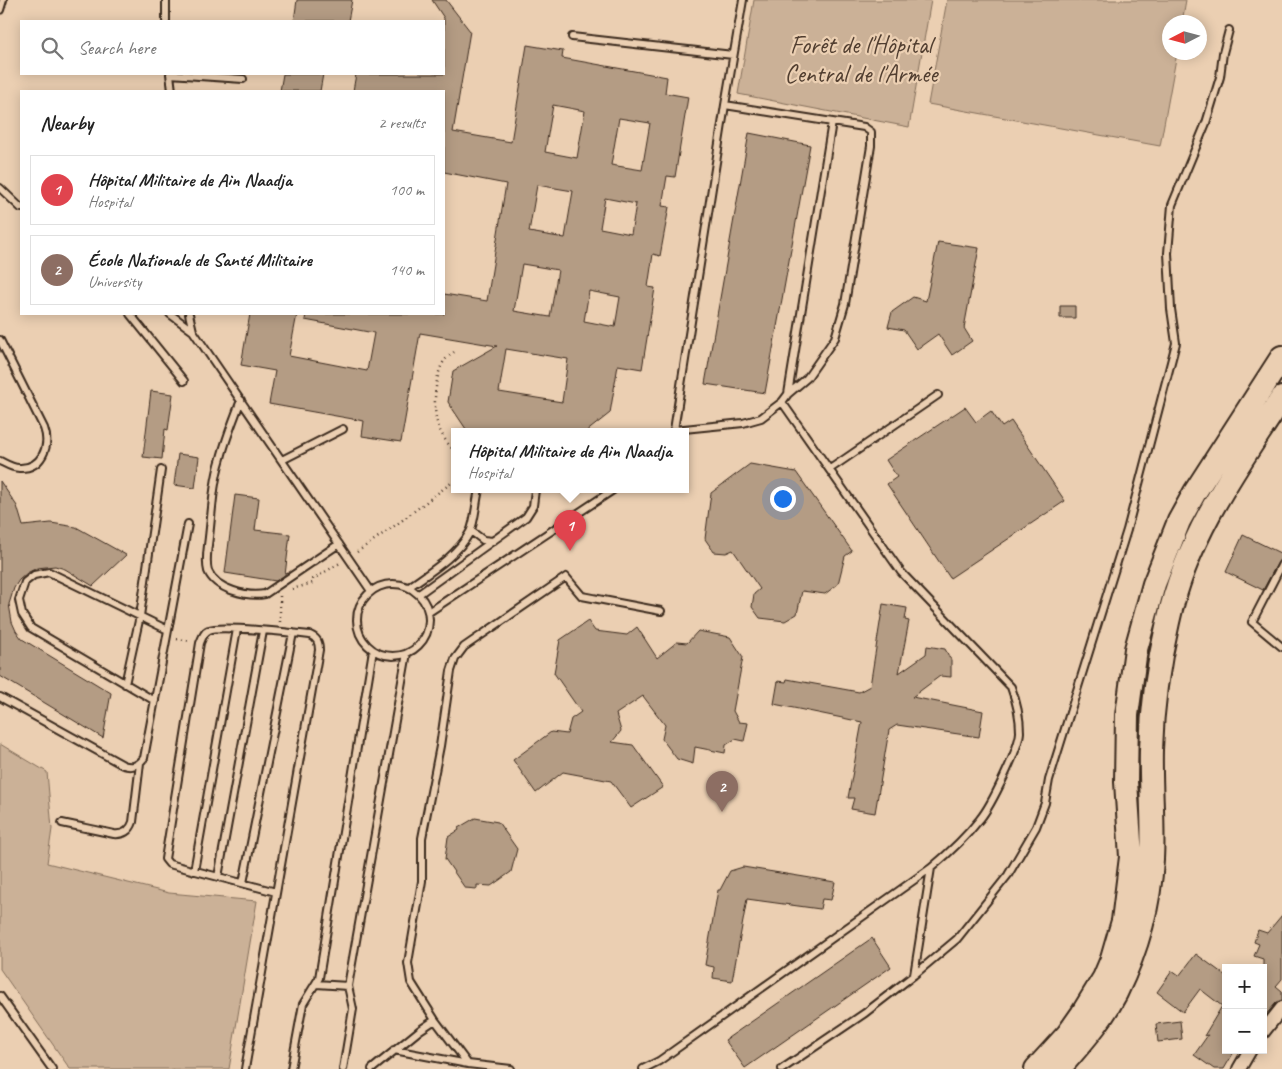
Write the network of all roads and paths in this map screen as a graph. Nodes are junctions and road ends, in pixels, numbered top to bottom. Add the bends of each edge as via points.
1 (3, 0) edge
2 (166, 0) edge
3 (743, 0) edge
4 (0, 10) edge
5 (166, 20) edge
6 (1229, 30) dead end
7 (572, 37) dead end
8 (733, 55) junction
9 (170, 75) edge
10 (185, 75) edge
11 (243, 79) dead end
12 (172, 90) edge
13 (725, 104) junction
14 (832, 122) junction
15 (0, 188) edge
16 (20, 207) edge
17 (131, 315) edge
18 (171, 315) edge
19 (189, 315) edge
20 (193, 331) junction
21 (0, 340) edge
22 (454, 352) dead end
23 (1282, 358) edge
24 (184, 381) dead end
25 (788, 394) junction
26 (938, 395) dead end
27 (1282, 398) edge
28 (241, 400) junction
29 (782, 402) junction
30 (674, 428) edge
31 (343, 429) dead end
32 (689, 429) edge
33 (451, 448) edge
34 (282, 460) junction
35 (0, 461) edge
36 (830, 469) junction
37 (161, 470) dead end
38 (478, 493) edge
39 (535, 493) edge
40 (608, 493) edge
41 (188, 524) dead end
42 (471, 531) junction
43 (493, 541) junction
44 (339, 544) junction
45 (1282, 564) edge
46 (409, 587) junction
47 (371, 591) junction
48 (419, 594) junction
49 (429, 612) junction
50 (661, 612) dead end
51 (140, 616) junction
52 (237, 629) junction
53 (168, 630) junction
54 (263, 631) junction
55 (292, 633) junction
56 (167, 638) junction
57 (200, 642) junction
58 (1282, 647) edge
59 (373, 650) junction
60 (406, 654) junction
61 (125, 684) junction
62 (0, 697) edge
63 (155, 701) junction
64 (140, 763) junction
65 (62, 823) dead end
66 (931, 868) junction
67 (194, 871) junction
68 (218, 877) junction
69 (243, 884) junction
70 (276, 892) junction
71 (914, 975) junction
72 (316, 984) junction
73 (348, 986) junction
74 (0, 996) edge
75 (1282, 1008) edge
76 (435, 1020) junction
77 (1267, 1027) edge
78 (394, 1050) junction
79 (1247, 1054) edge
80 (659, 1061) junction
81 (468, 1064) junction
82 (52, 1069) edge
83 (245, 1069) edge
84 (291, 1069) edge
85 (343, 1069) edge
86 (372, 1069) edge
87 (511, 1069) edge
88 (643, 1069) edge
89 (661, 1069) edge
90 (782, 1069) edge
91 (1036, 1069) edge
92 (1059, 1069) edge
93 (1238, 1069) edge

1 - 4 lane
2 - 5 lane
3 - 8 lane
6 - 71 lane via 1220,77 1206,123 1172,205 1168,253 1176,343 1127,530 1049,780 1045,803 1036,827 1008,875 957,939
7 - 8 lane
8 - 13 lane
9 - 12 lane
10 - 11 lane
13 - 14 lane
13 - 30 lane
14 - 25 lane
14 - 25 lane via 864,127 871,132 871,146 845,304 835,338 807,378
15 - 16 lane
17 - 24 lane
18 - 20 lane
19 - 20 lane
20 - 28 lane
21 - 35 lane via 44,428 47,441 41,458 31,466 12,468
22 - 33 path via 444,360 439,374 435,406 437,425
23 - 91 highway via 1195,492 1172,537 1154,584 1136,649 1127,715 1126,782 1131,857 1123,920 1104,978 1068,1034
25 - 29 lane
26 - 36 lane
27 - 92 highway via 1214,503 1175,591 1152,717 1152,859 1146,905 1116,994
28 - 34 lane
28 - 44 lane via 220,459 207,561 209,572 218,583 233,591 265,594
29 - 32 lane via 761,418
29 - 36 lane
31 - 34 lane
34 - 44 lane
36 - 66 lane via 901,572 1011,688 1018,708 1020,734 1011,763 982,818
37 - 51 lane
38 - 42 lane
39 - 43 lane via 533,506 526,518
40 - 49 lane
41 - 53 lane
42 - 43 lane via 483,540
42 - 46 lane via 445,560
43 - 48 lane
44 - 47 lane
45 - 58 lane via 1252,622
46 - 47 lane via 384,584
46 - 48 lane
47 - 59 lane via 359,607 357,620 364,641
48 - 49 lane
49 - 60 lane via 428,629 423,640
50 - 76 lane via 582,596 566,576 464,647 455,659 422,838 422,880 408,963 411,982
51 - 53 lane
51 - 61 lane
51 - 61 lane via 49,572 34,575 25,582 19,600 22,614 31,628
52 - 54 lane
52 - 57 lane via 210,629
52 - 67 lane
53 - 56 lane
54 - 55 lane
54 - 68 lane
55 - 69 lane
55 - 70 lane via 314,637 319,650
56 - 57 path
56 - 63 lane
57 - 67 lane via 164,856 169,864
59 - 60 lane via 393,656
59 - 72 lane
60 - 73 lane
61 - 63 lane
62 - 64 lane via 123,765
63 - 64 lane via 144,758
64 - 65 lane via 133,822 124,833 114,834
66 - 71 lane
66 - 80 lane
67 - 68 lane
68 - 69 lane
69 - 70 lane
70 - 83 lane
71 - 90 lane via 865,1013
72 - 73 lane
72 - 84 lane via 303,1004
73 - 85 lane via 353,1009
74 - 82 lane
75 - 77 street
76 - 78 lane
76 - 81 lane
78 - 81 lane
78 - 86 lane
79 - 93 street
80 - 88 lane
80 - 89 lane
81 - 87 lane

